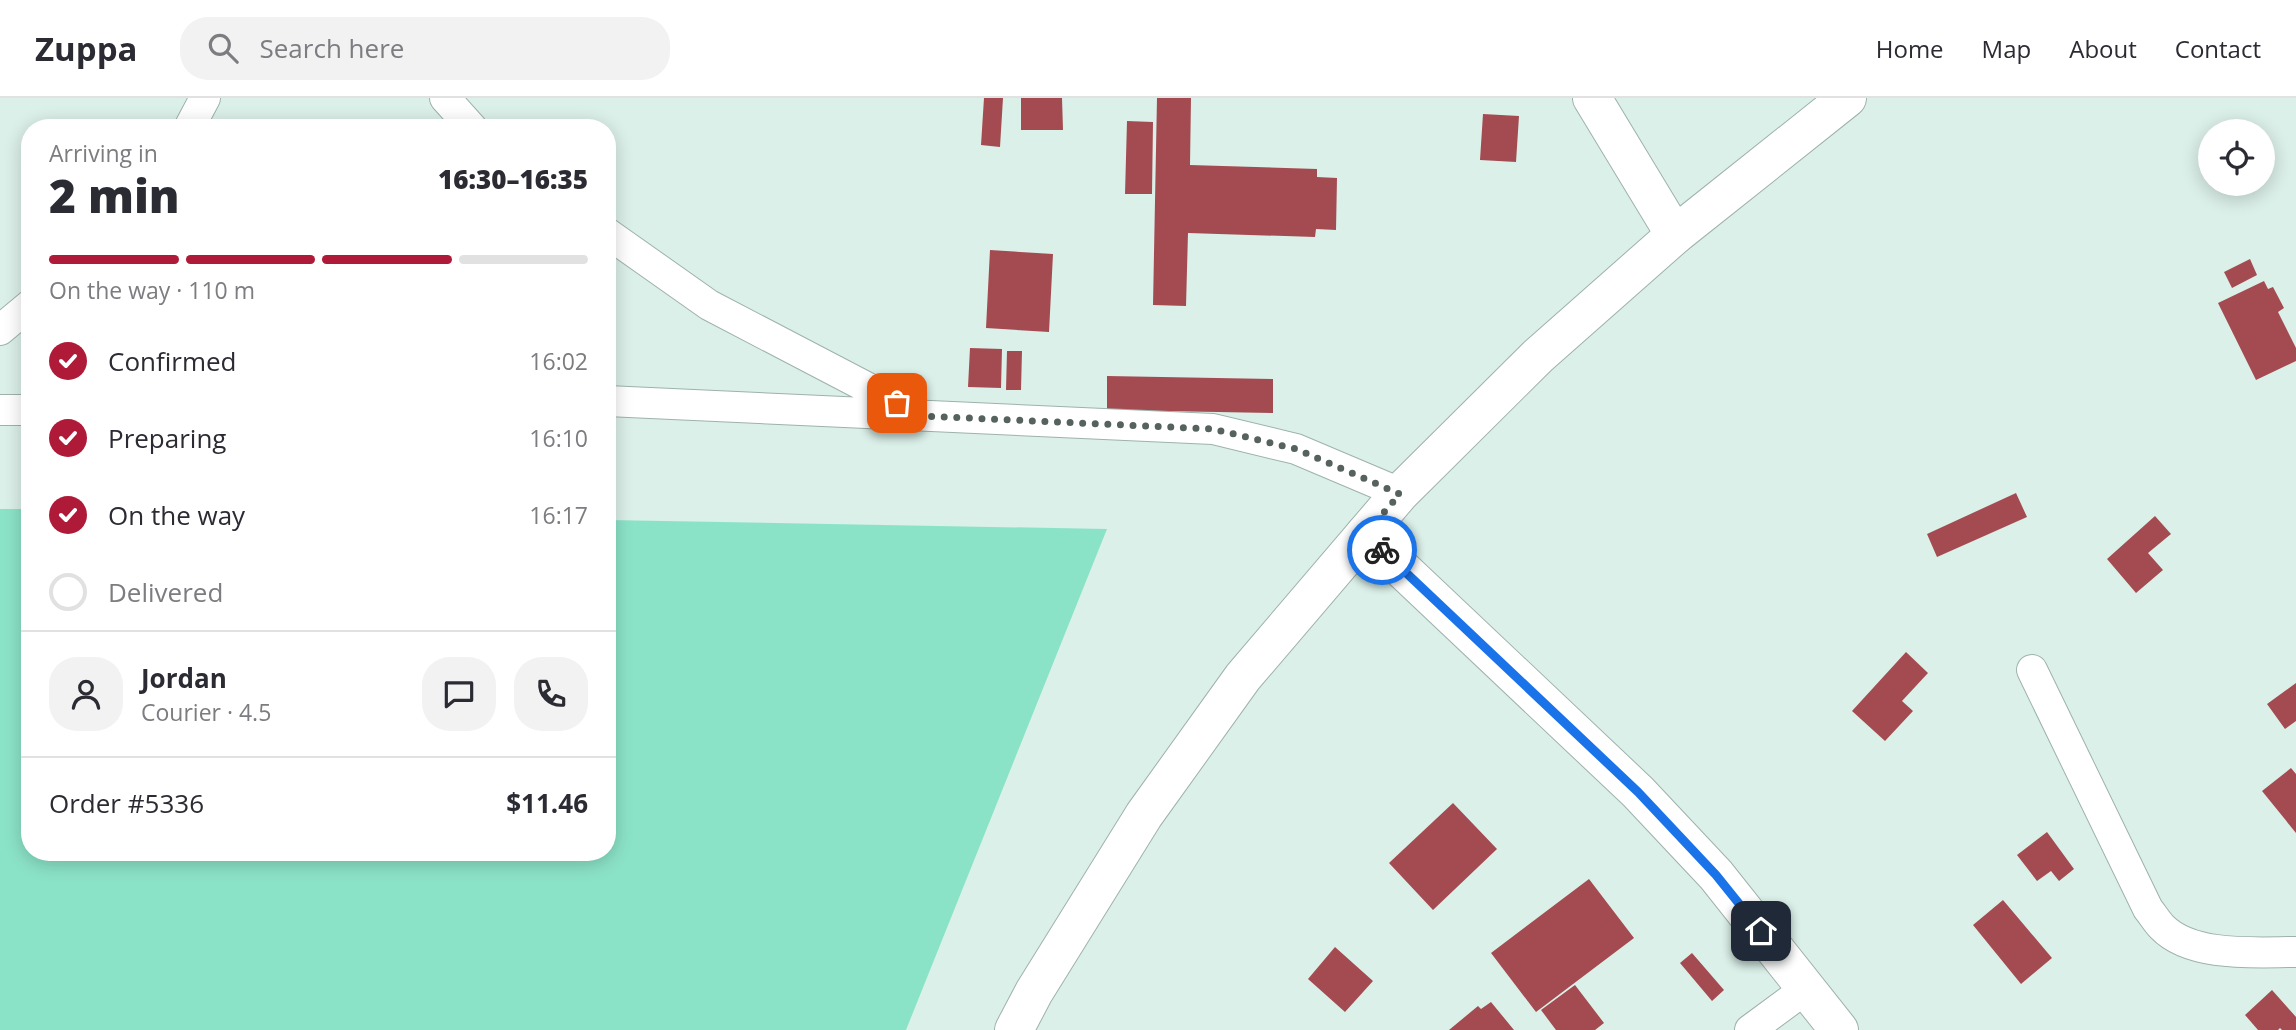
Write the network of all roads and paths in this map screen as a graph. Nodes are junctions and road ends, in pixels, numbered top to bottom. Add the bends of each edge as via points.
1 (205, 98) edge
2 (445, 98) edge
3 (1592, 98) edge
4 (1847, 98) edge
5 (194, 119) edge
6 (464, 119) edge
7 (1675, 235) junction
8 (616, 239) edge
9 (21, 312) edge
10 (0, 330) edge
11 (616, 401) edge
12 (0, 410) edge
13 (21, 410) edge
14 (922, 416) junction
15 (1400, 494) junction
16 (1365, 534) junction
17 (2032, 670) dead end
18 (2296, 952) edge
19 (1807, 988) junction
20 (1014, 1030) edge
21 (1750, 1030) edge
22 (1839, 1030) edge

1 - 5 street
2 - 6 street
3 - 7 main road
4 - 7 main road
7 - 15 main road via 1538,356
8 - 14 street via 709,305
9 - 10 street
11 - 14 street
12 - 13 street
14 - 15 street via 1213,429 1296,449
15 - 16 main road
16 - 19 main road via 1638,792 1716,875
16 - 20 main road via 1243,677 1144,815
17 - 18 street via 2148,909 2163,929 2184,942 2210,949
19 - 21 street
19 - 22 main road

